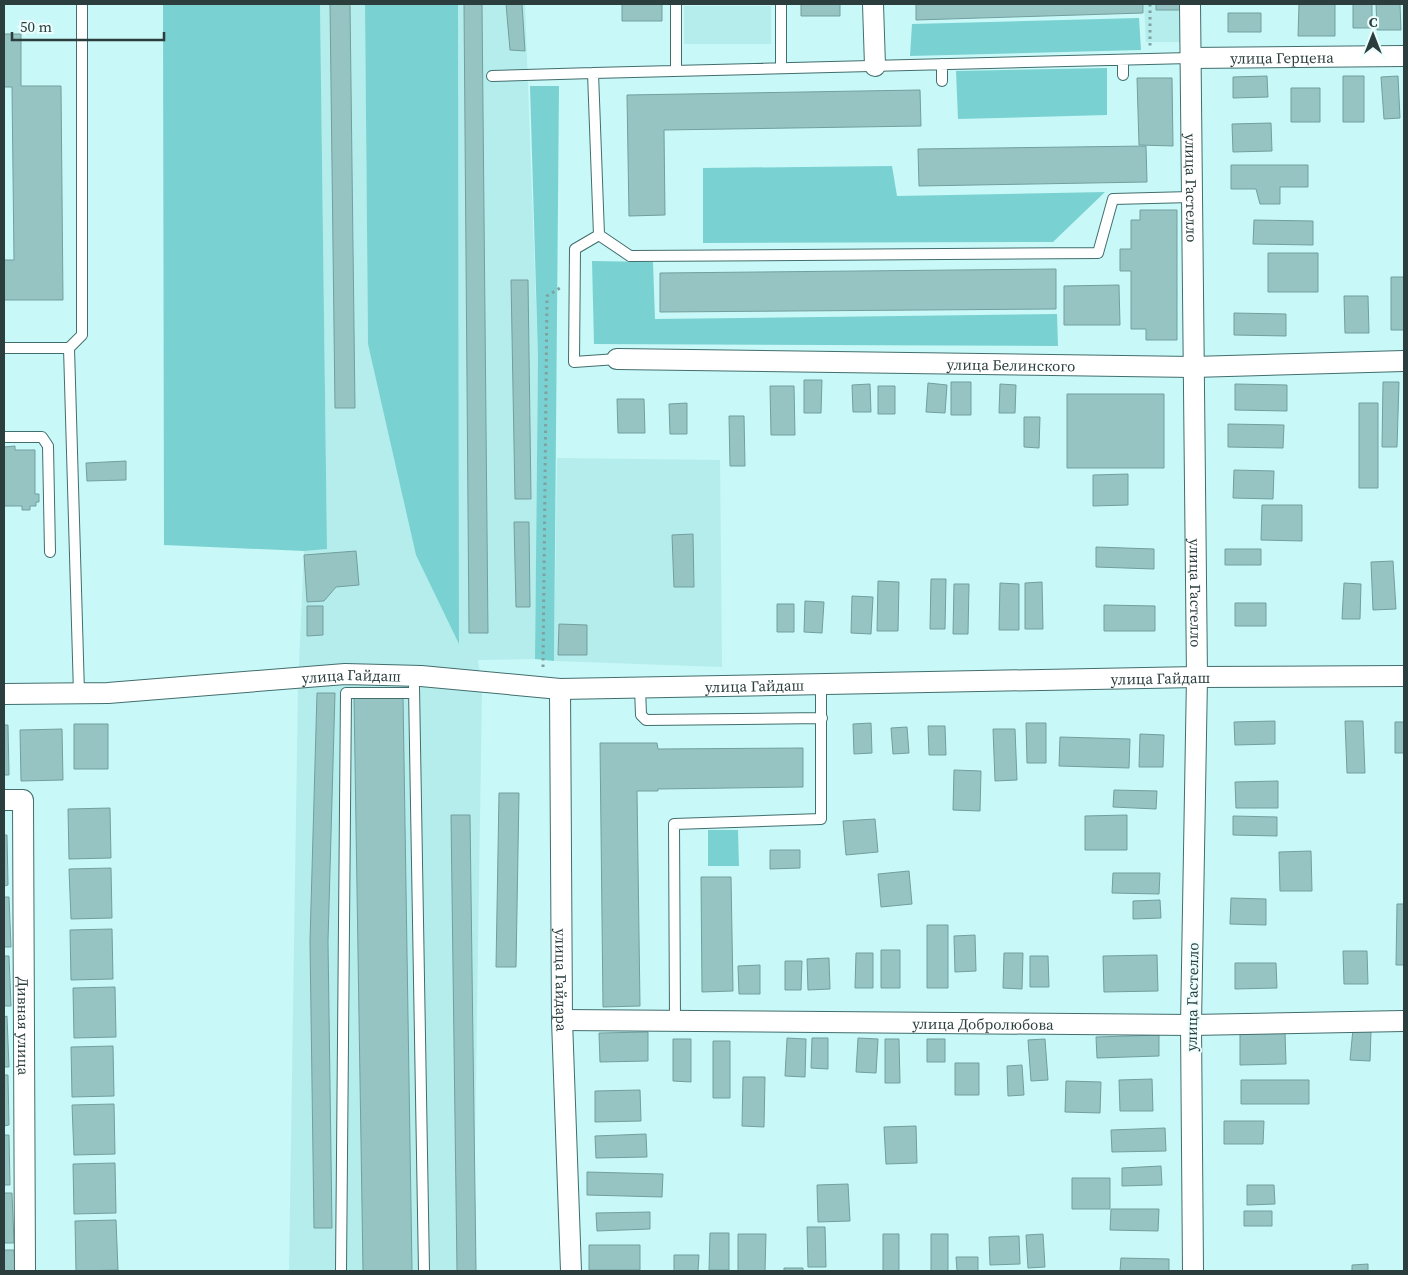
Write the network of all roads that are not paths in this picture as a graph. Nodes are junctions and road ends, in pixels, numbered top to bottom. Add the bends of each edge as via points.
1 (82, 4) edge
2 (676, 4) edge
3 (780, 4) edge
4 (873, 4) edge
5 (1190, 4) edge
6 (1404, 56) edge
7 (1190, 58) junction
8 (1123, 60) junction
9 (942, 64) junction
10 (875, 66) junction
11 (781, 68) junction
12 (676, 71) junction
13 (594, 73) junction
14 (1123, 74) dead end
15 (492, 76) dead end
16 (942, 81) dead end
17 (1191, 197) junction
18 (598, 235) junction
19 (4, 348) edge
20 (69, 348) junction
21 (618, 359) joint
22 (1404, 361) edge
23 (1193, 367) junction
24 (4, 437) edge
25 (50, 552) dead end
26 (1404, 676) edge
27 (1197, 677) junction
28 (414, 684) junction
29 (821, 684) junction
30 (551, 688) junction
31 (640, 688) junction
32 (78, 693) junction
33 (4, 694) edge
34 (822, 718) junction
35 (4, 800) edge
36 (562, 1020) junction
37 (676, 1021) junction
38 (1404, 1021) edge
39 (1191, 1025) junction
40 (25, 1271) edge
41 (341, 1271) edge
42 (424, 1271) edge
43 (571, 1271) edge
44 (1193, 1271) edge

1 - 20 lane via 82,335
2 - 12 lane
3 - 11 lane
4 - 10 street
5 - 7 street, улица Гастелло
6 - 7 street, улица Герцена
7 - 8 lane
7 - 17 street, улица Гастелло
8 - 9 lane
8 - 14 lane
9 - 10 lane
9 - 16 lane
10 - 11 lane
11 - 12 lane
12 - 13 lane
13 - 15 lane
13 - 18 lane
17 - 18 lane via 1113,199 1098,253 630,256
17 - 23 street, улица Гастелло
18 - 21 lane via 575,249 574,362
19 - 20 lane
20 - 32 lane
21 - 23 street, улица Белинского
22 - 23 street, улица Белинского
23 - 27 street, улица Гастелло
24 - 25 lane via 42,437 48,446
26 - 27 street, улица Гайдаш
27 - 29 street, улица Гайдаш
27 - 39 street, улица Гастелло
28 - 30 street, улица Гайдаш
28 - 32 street, улица Гайдаш via 345,674
28 - 41 lane via 346,693
28 - 42 lane
29 - 31 street, улица Гайдаш
29 - 34 lane
30 - 31 street, улица Гайдаш
30 - 36 street, улица Гайдара
31 - 34 lane via 641,715 646,720
32 - 33 street, улица Гайдаш
34 - 37 lane via 821,819 674,824
35 - 40 street, Дивная улица via 23,800
36 - 37 street, улица Добролюбова
36 - 43 street, улица Гайдара
37 - 39 street, улица Добролюбова
38 - 39 street, улица Добролюбова
39 - 44 street, улица Гастелло

